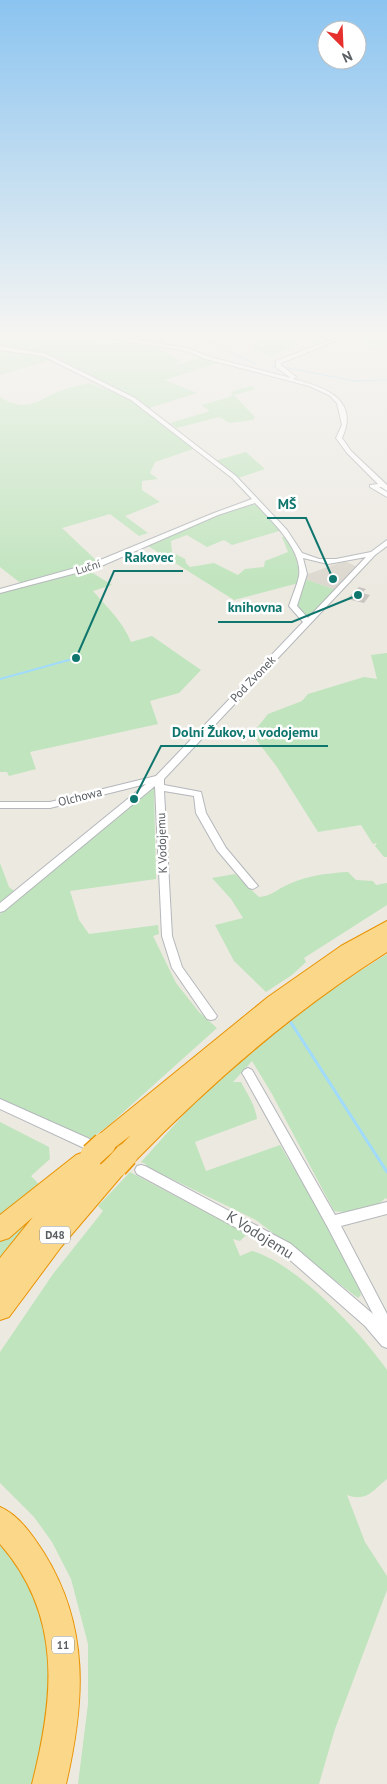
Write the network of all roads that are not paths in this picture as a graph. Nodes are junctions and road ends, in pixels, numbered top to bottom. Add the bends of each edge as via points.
1 (161, 420) edge
2 (344, 420) edge
3 (385, 487) edge
4 (387, 495) edge
5 (256, 500) junction
6 (387, 542) edge
7 (299, 554) junction
8 (373, 554) junction
9 (0, 591) edge
10 (308, 623) junction
11 (160, 782) junction
12 (0, 805) edge
13 (253, 886) dead end
14 (0, 908) edge
15 (387, 928) edge
16 (387, 943) edge
17 (211, 1016) dead end
18 (248, 1073) dead end
19 (0, 1104) edge
20 (110, 1155) junction
21 (387, 1208) edge
22 (332, 1222) junction
23 (0, 1230) edge
24 (0, 1277) edge
25 (0, 1308) edge
26 (387, 1328) edge
27 (387, 1341) edge
28 (0, 1522) edge
29 (49, 1784) edge

1 - 5 street via 234,477
2 - 3 street via 340,438 349,452
3 - 4 street via 372,486
5 - 7 street via 286,531
5 - 9 street, Luční via 96,565
6 - 8 street, Pod Zvonek
7 - 8 street via 324,562
7 - 10 street via 303,574 293,606
8 - 10 street, Pod Zvonek
10 - 11 street, Pod Zvonek
11 - 12 street, Olchowa via 50,805
11 - 13 street via 198,794 201,813 222,850
11 - 14 street, Pod Zvonek
11 - 17 street, K Vodojemu via 167,936 177,968
15 - 20 highway via 288,992 216,1048 156,1101
16 - 20 highway, D48 via 256,1033 168,1110
18 - 22 street
19 - 20 street, K Vodojemu
20 - 23 highway
20 - 24 highway, D48 via 38,1230
20 - 25 highway, D48
20 - 27 street, K Vodojemu via 286,1248 370,1321
21 - 22 street
22 - 26 street
28 - 29 highway, 11 via 33,1559 58,1618 66,1696 60,1742

